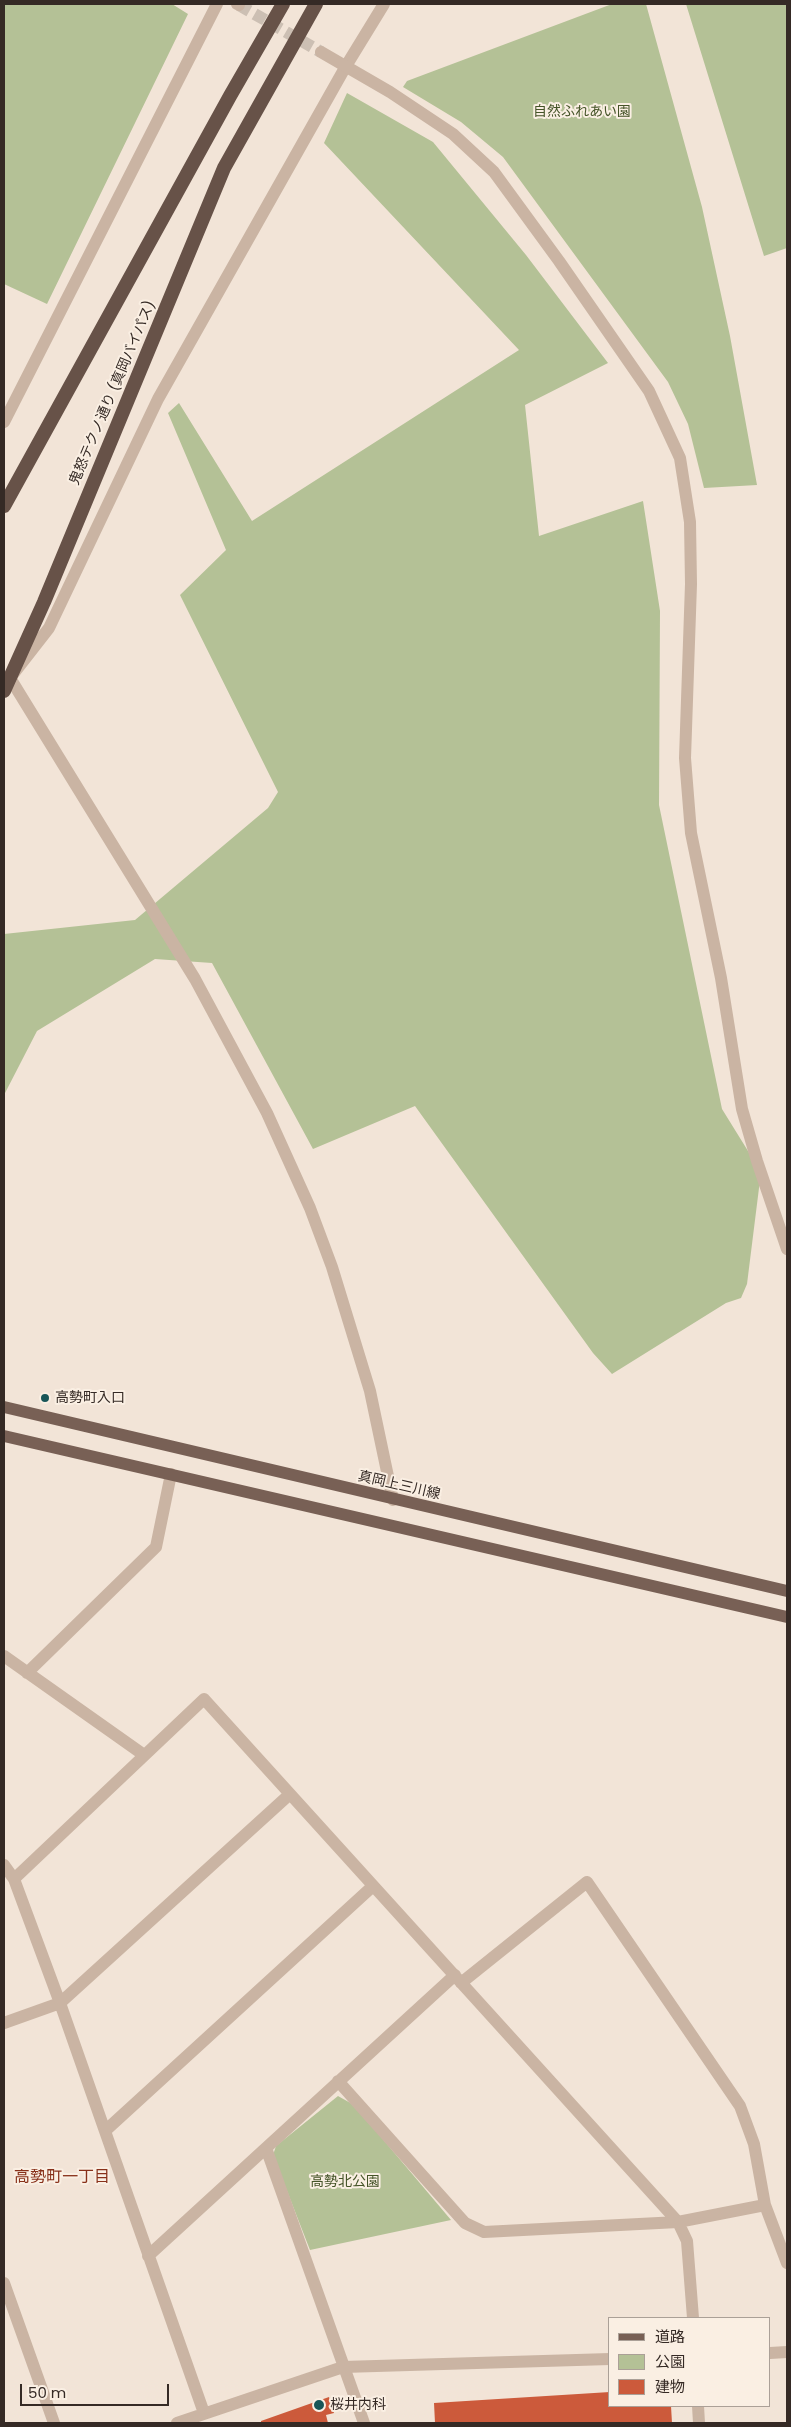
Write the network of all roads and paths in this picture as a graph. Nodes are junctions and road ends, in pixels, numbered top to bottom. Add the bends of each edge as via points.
1 (217, 4) edge
2 (283, 4) edge
3 (316, 4) edge
4 (384, 4) edge
5 (321, 52) tunnel mouth
6 (346, 66) junction
7 (4, 422) edge
8 (4, 506) edge
9 (10, 678) junction
10 (4, 691) edge
11 (787, 1248) edge
12 (4, 1407) edge
13 (4, 1436) edge
14 (171, 1474) junction
15 (393, 1500) junction
16 (787, 1591) edge
17 (787, 1617) edge
18 (4, 1656) edge
19 (27, 1673) junction
20 (144, 1755) junction
21 (290, 1794) junction
22 (4, 1865) edge
23 (14, 1879) junction
24 (373, 1886) junction
25 (458, 1979) junction
26 (60, 2003) junction
27 (4, 2023) edge
28 (338, 2082) junction
29 (105, 2131) junction
30 (266, 2148) junction
31 (765, 2205) junction
32 (678, 2222) junction
33 (148, 2256) junction
34 (787, 2263) edge
35 (4, 2283) edge
36 (693, 2317) edge
37 (787, 2352) edge
38 (771, 2353) edge
39 (608, 2359) edge
40 (343, 2366) junction
41 (698, 2407) edge
42 (204, 2413) junction
43 (54, 2423) edge
44 (177, 2423) edge
45 (364, 2423) edge
46 (699, 2423) edge

1 - 7 street
2 - 8 highway
3 - 9 highway, 鬼怒テクノ通り (真岡バイパス) via 224,168
4 - 6 street
5 - 6 street
6 - 9 street via 158,399 49,628
6 - 11 street via 453,134 494,172 649,391 680,458 690,522 691,584 684,758 691,833 721,978 742,1109
9 - 10 highway, 鬼怒テクノ通り (真岡バイパス)
9 - 15 street via 194,979 267,1113 310,1208 332,1267 370,1391
12 - 15 main road, 真岡上三川線
13 - 14 main road
14 - 17 main road
14 - 19 street via 156,1547
15 - 16 main road, 真岡上三川線
18 - 19 street
19 - 20 street
20 - 21 street via 204,1699
20 - 23 street
21 - 24 street
21 - 26 street
22 - 23 street
23 - 26 street
24 - 25 street
24 - 29 street
25 - 28 street
25 - 31 street via 587,1882 740,2106 754,2144
25 - 32 street
26 - 27 street
26 - 29 street
28 - 30 street
28 - 32 street via 465,2222 484,2232
29 - 33 street
30 - 33 street
30 - 40 street
31 - 32 street
31 - 34 street
32 - 36 street via 687,2241
33 - 42 street
35 - 43 street
37 - 38 street
39 - 40 street
40 - 42 street
40 - 45 street
41 - 46 street
42 - 44 street

